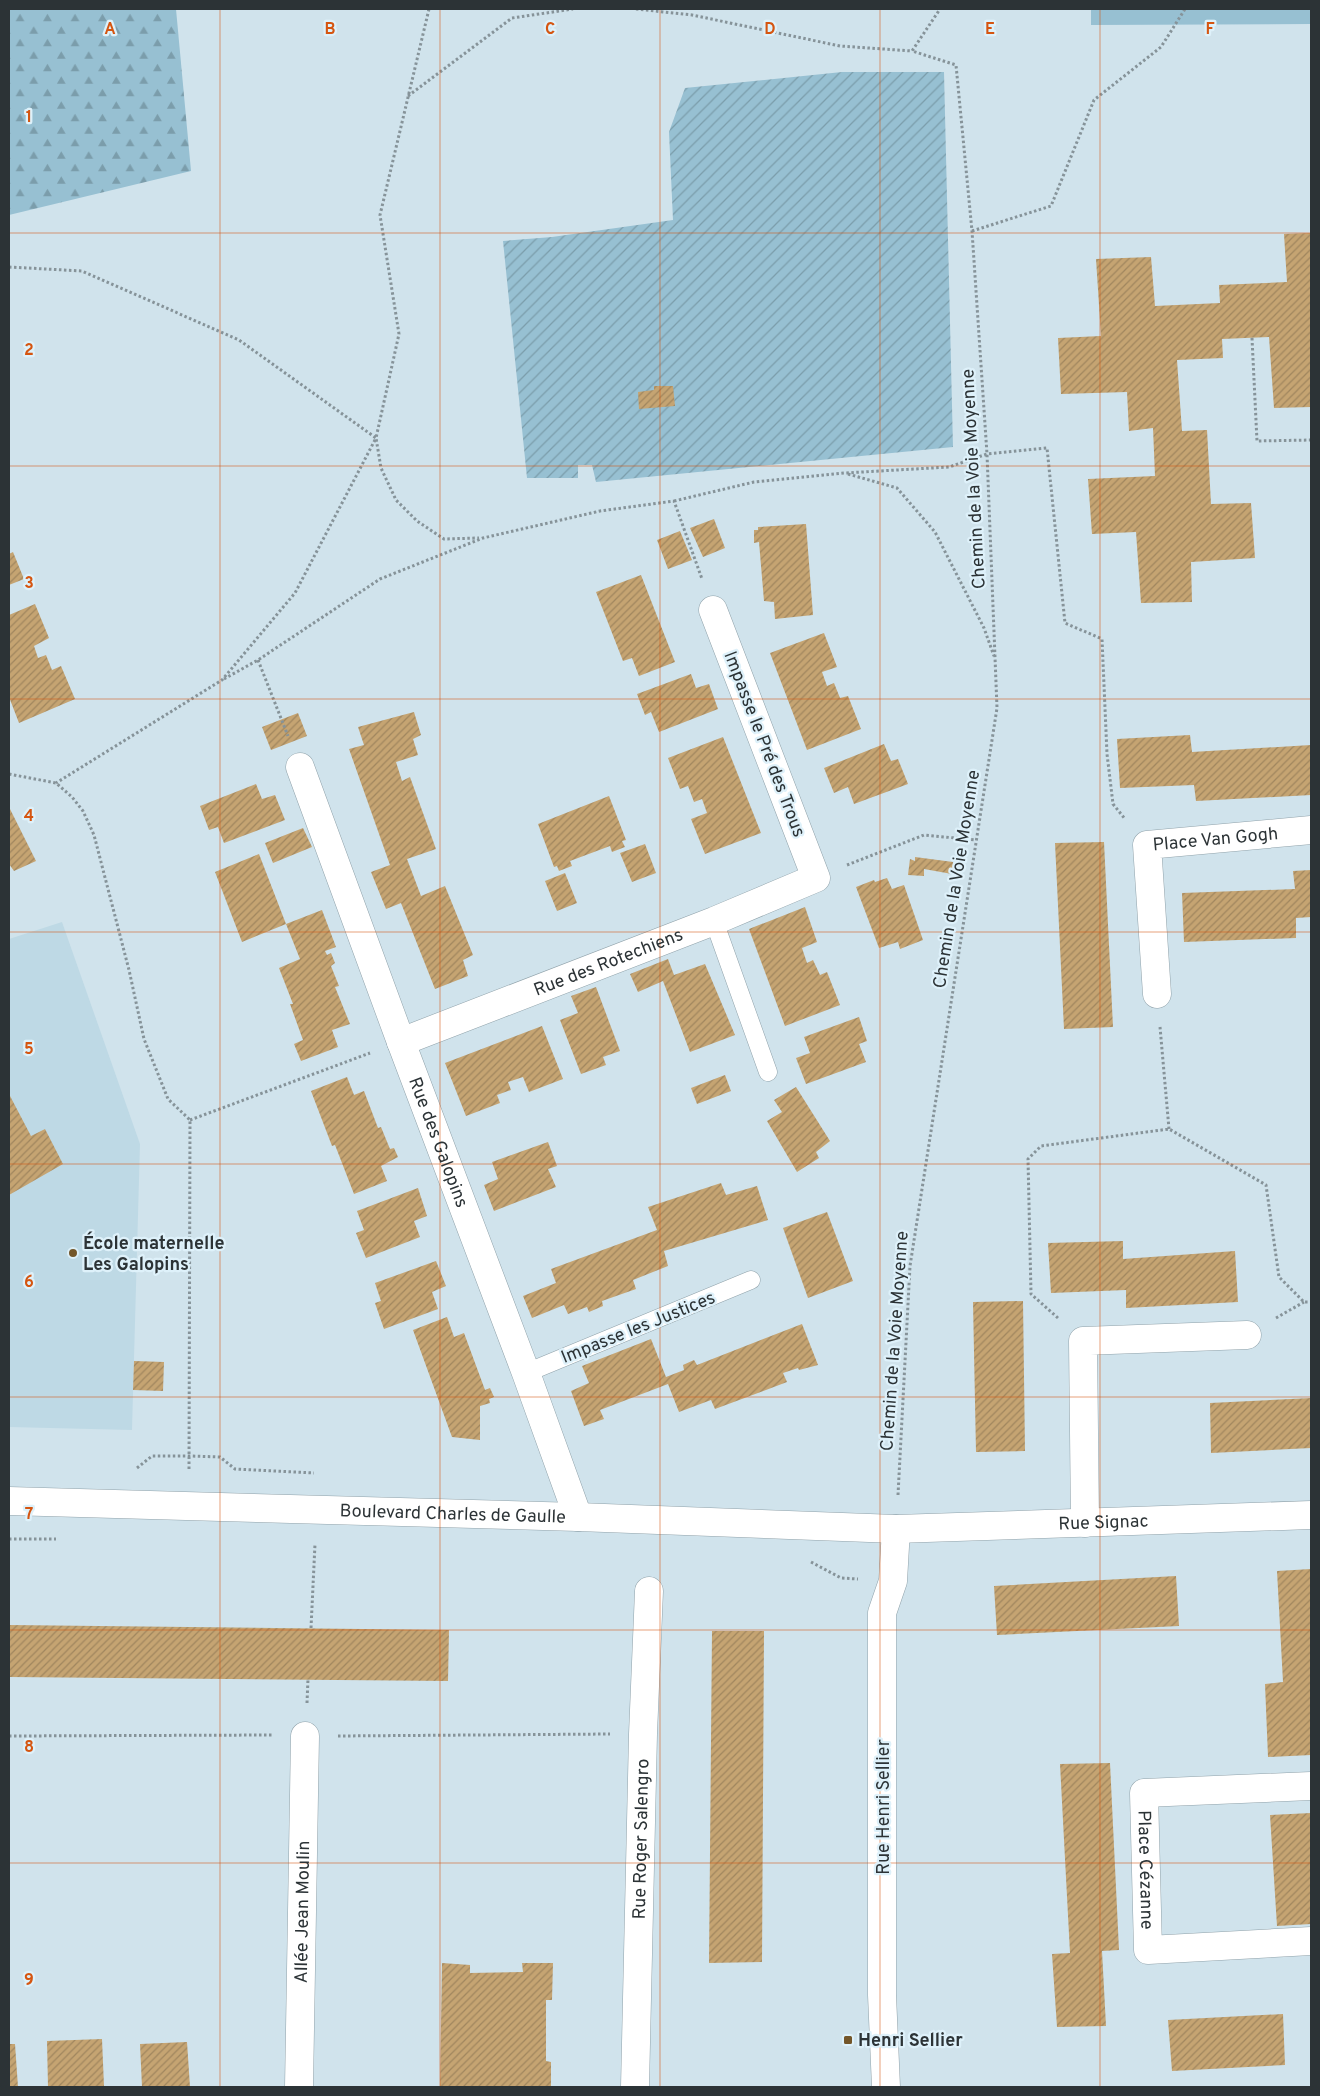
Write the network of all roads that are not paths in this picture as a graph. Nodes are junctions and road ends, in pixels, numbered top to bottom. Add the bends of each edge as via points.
1 (713, 610) road end
2 (300, 767) road end
3 (1311, 830) edge
4 (816, 878) joint
5 (714, 921) junction
6 (1157, 994) road end
7 (401, 1042) junction
8 (768, 1072) dead end
9 (751, 1280) dead end
10 (1247, 1335) dead end
11 (526, 1373) junction
12 (9, 1501) edge
13 (1311, 1515) edge
14 (578, 1517) junction
15 (1085, 1523) junction
16 (896, 1530) junction
17 (649, 1591) dead end
18 (305, 1736) dead end
19 (1311, 1786) edge
20 (1311, 1941) edge
21 (299, 2087) edge
22 (635, 2087) edge
23 (886, 2087) edge

1 - 4 street, Impasse le Pré des Trous
2 - 7 street, Rue des Galopins
3 - 6 street, Place Van Gogh via 1147,846
4 - 5 street, Rue des Rotechiens
5 - 7 street, Rue des Rotechiens
5 - 8 lane
7 - 11 street, Rue des Galopins
9 - 11 lane, Impasse les Justices
10 - 15 street via 1083,1341
11 - 14 street, Rue des Galopins
12 - 14 street, Boulevard Charles de Gaulle
13 - 15 street, Rue Signac
14 - 16 street, Boulevard Charles de Gaulle
15 - 16 street, Rue Signac
16 - 23 street, Rue Henri Sellier via 893,1580 882,1612 882,1995
17 - 22 street, Rue Roger Salengro
18 - 21 street, Allée Jean Moulin
19 - 20 street, Place Cézanne via 1144,1793 1148,1950

